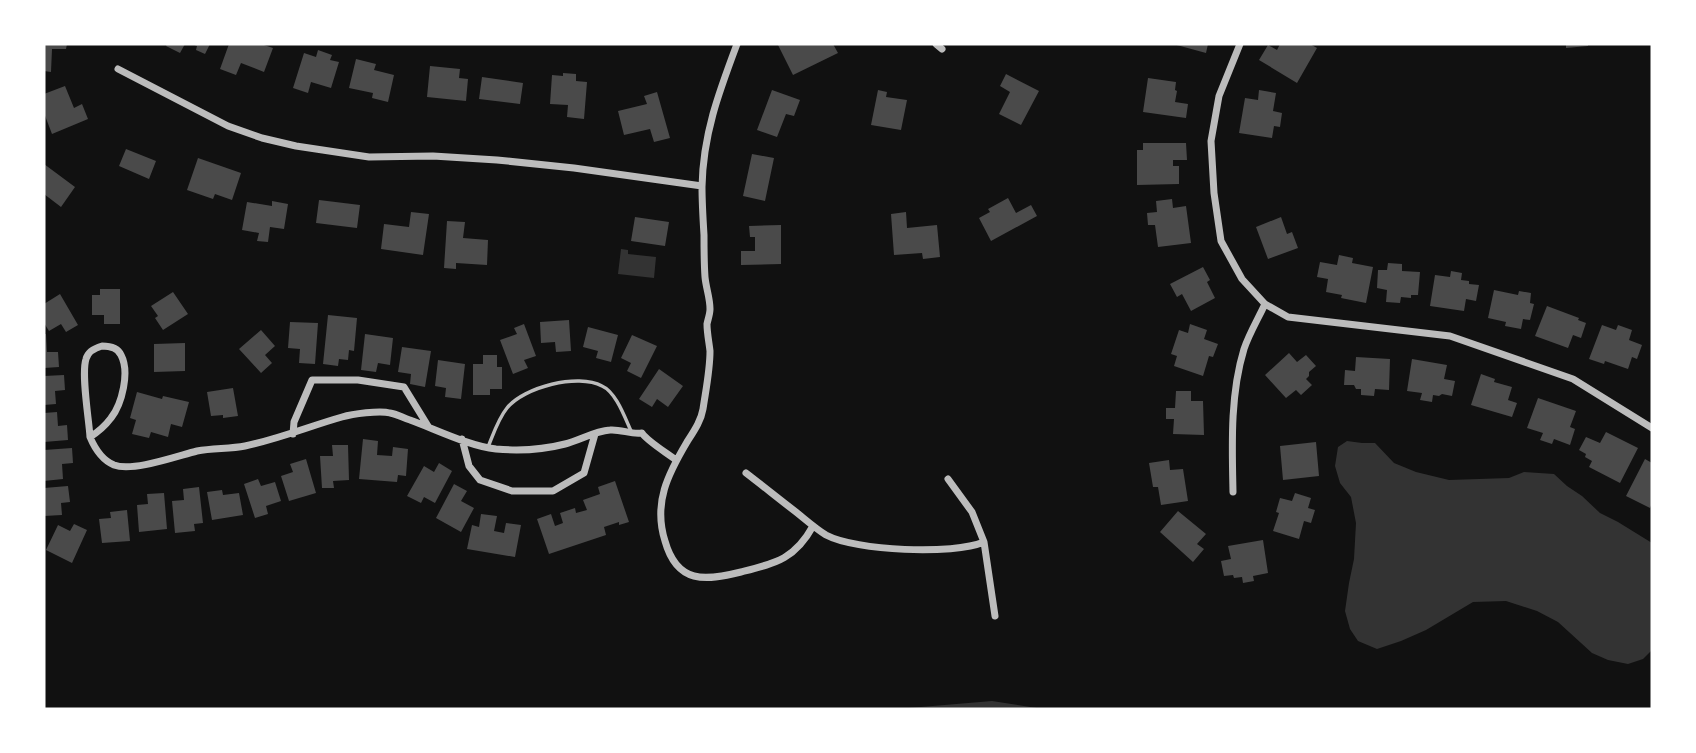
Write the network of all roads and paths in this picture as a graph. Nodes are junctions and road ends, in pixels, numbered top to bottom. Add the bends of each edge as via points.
1 (737, 44) edge
2 (1240, 44) edge
3 (118, 69) dead end
4 (702, 186) junction
5 (1265, 304) junction
6 (428, 427) junction
7 (1652, 428) edge
8 (632, 433) junction
9 (293, 434) junction
10 (595, 434) junction
11 (90, 437) junction
12 (462, 439) junction
13 (488, 447) junction
14 (676, 460) junction
15 (746, 472) dead end
16 (948, 479) dead end
17 (1233, 492) dead end
18 (813, 526) junction
19 (984, 542) junction
20 (995, 616) dead end

1 - 4 street via 709,127
2 - 5 street via 1219,96 1211,141 1214,193 1221,240 1242,279
3 - 4 street via 228,126 296,146 369,157 433,156 574,168
4 - 14 street via 709,370 702,418
5 - 7 street via 1288,317 1450,336 1573,379
5 - 17 street via 1245,349 1236,385
6 - 9 street via 388,412 345,416
6 - 9 street via 404,387 312,380
6 - 12 street
8 - 10 street via 611,430
8 - 13 lane via 617,400 604,386 576,380 523,395 507,408
8 - 14 street via 642,433
9 - 11 street via 122,467 102,457
10 - 12 street via 584,473 552,491 512,491 480,480 469,466
10 - 13 street via 541,448
11 - 11 street via 85,360 95,348 110,346 122,355 124,390 112,418
12 - 13 street
14 - 18 street via 664,488 661,523 672,559 688,575 717,578 775,563 797,549
15 - 18 street
16 - 19 street via 972,512
18 - 19 street via 840,541 887,548 947,550
19 - 20 street

